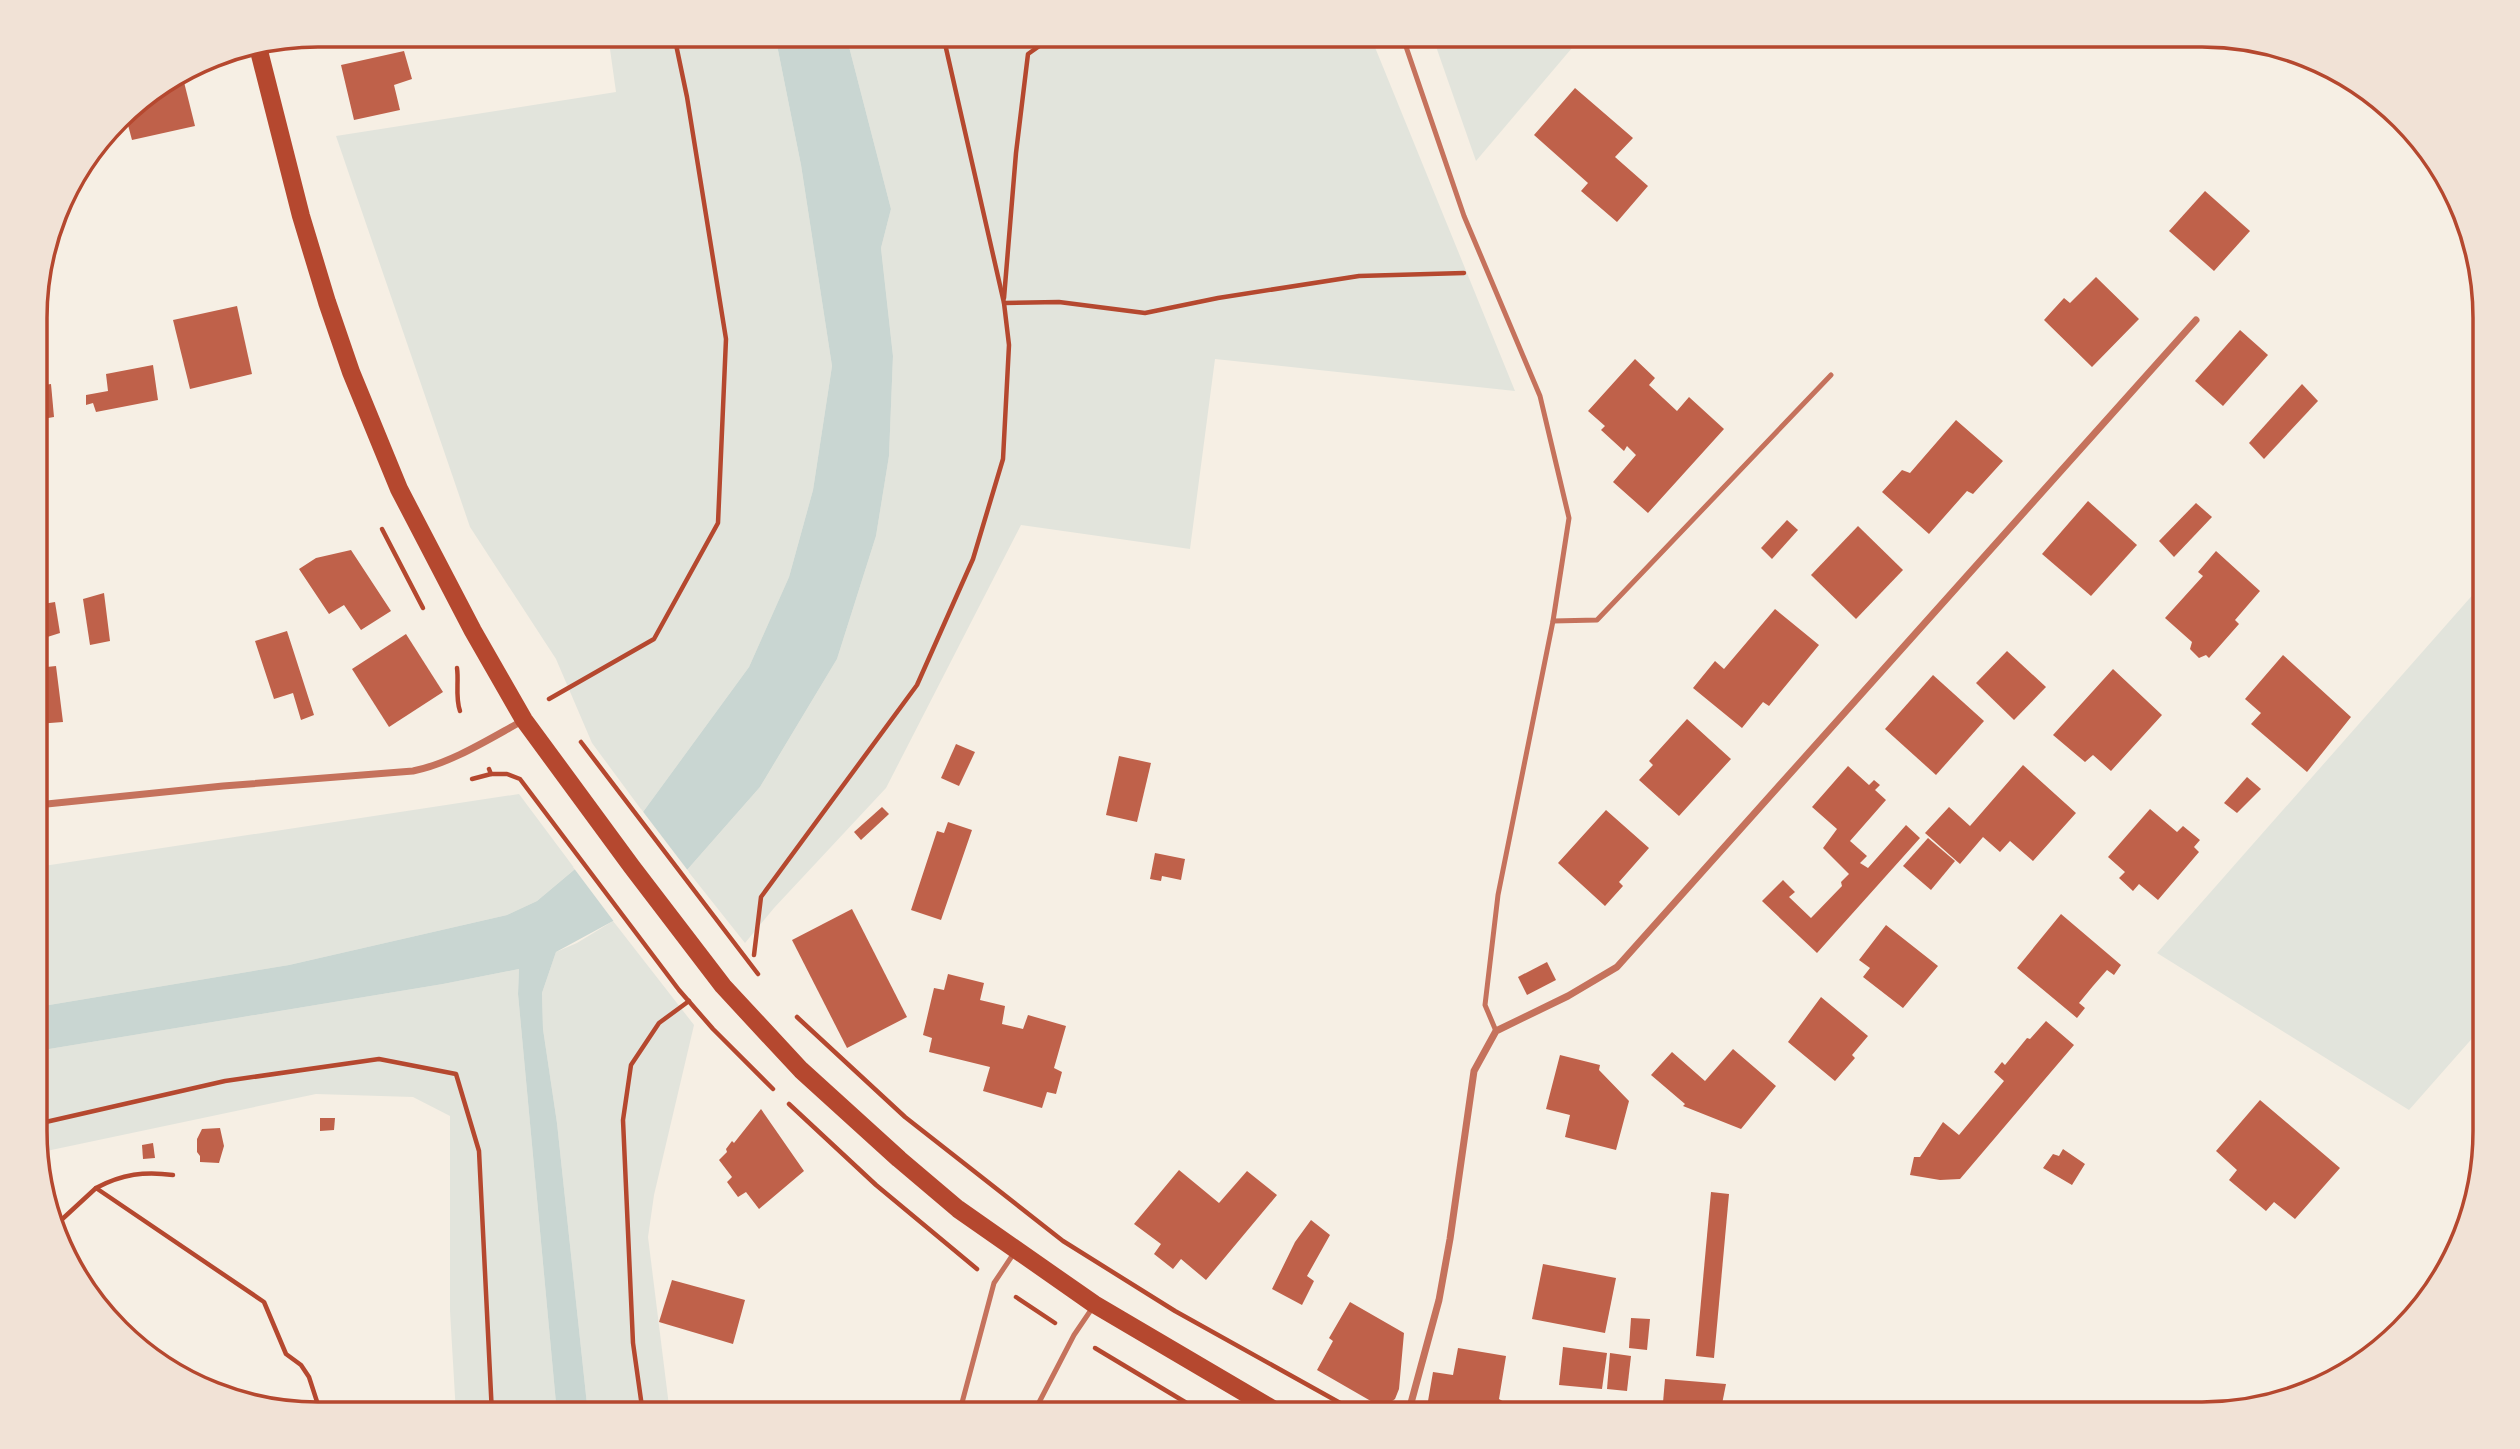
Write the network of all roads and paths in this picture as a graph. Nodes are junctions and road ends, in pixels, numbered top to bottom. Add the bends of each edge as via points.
1 (677, 47) edge
2 (946, 47) edge
3 (1038, 47) edge
4 (1406, 47) edge
5 (260, 53) edge
6 (1486, 267) junction
7 (1004, 303) junction
8 (2196, 320) dead end
9 (1831, 374) dead end
10 (1553, 621) junction
11 (549, 699) dead end
12 (524, 720) junction
13 (585, 746) dead end
14 (487, 765) dead end
15 (47, 804) edge
16 (754, 955) dead end
17 (761, 978) dead end
18 (679, 990) dead end
19 (689, 1001) dead end
20 (792, 1012) dead end
21 (1496, 1031) junction
22 (47, 1122) edge
23 (173, 1175) dead end
24 (96, 1188) junction
25 (62, 1219) edge
26 (1015, 1250) junction
27 (1094, 1304) junction
28 (316, 1402) edge
29 (491, 1402) edge
30 (641, 1402) edge
31 (962, 1402) edge
32 (1039, 1402) edge
33 (1261, 1402) edge
34 (1338, 1402) edge
35 (1411, 1402) edge

1 - 11 path via 726,339 718,523 654,639
2 - 7 path
3 - 7 path via 1028,54
4 - 6 lane
5 - 12 main road via 301,216 351,372 399,489
6 - 7 path via 1458,274 1359,276 1145,313 1059,302
6 - 10 lane via 1540,396 1569,518
7 - 16 path via 1009,345 1003,459 973,559 917,685 761,897
8 - 21 street via 1617,967
9 - 10 lane via 1597,620
10 - 21 lane via 1499,895 1485,1005
12 - 15 street via 430,768 413,771
12 - 26 main road via 723,986 801,1070 889,1150
13 - 17 path
14 - 18 path via 491,774 520,779
19 - 30 path via 659,1023 631,1065 623,1120 633,1343
20 - 34 path via 905,1117 1063,1241 1175,1311
21 - 35 street via 1474,1071 1439,1300
22 - 29 path via 225,1081 379,1059 456,1074 479,1151
23 - 24 path via 148,1172 113,1179
24 - 25 path
24 - 28 path via 264,1302 286,1354 309,1377
26 - 27 main road
26 - 31 lane via 994,1283
27 - 32 lane
27 - 33 main road

